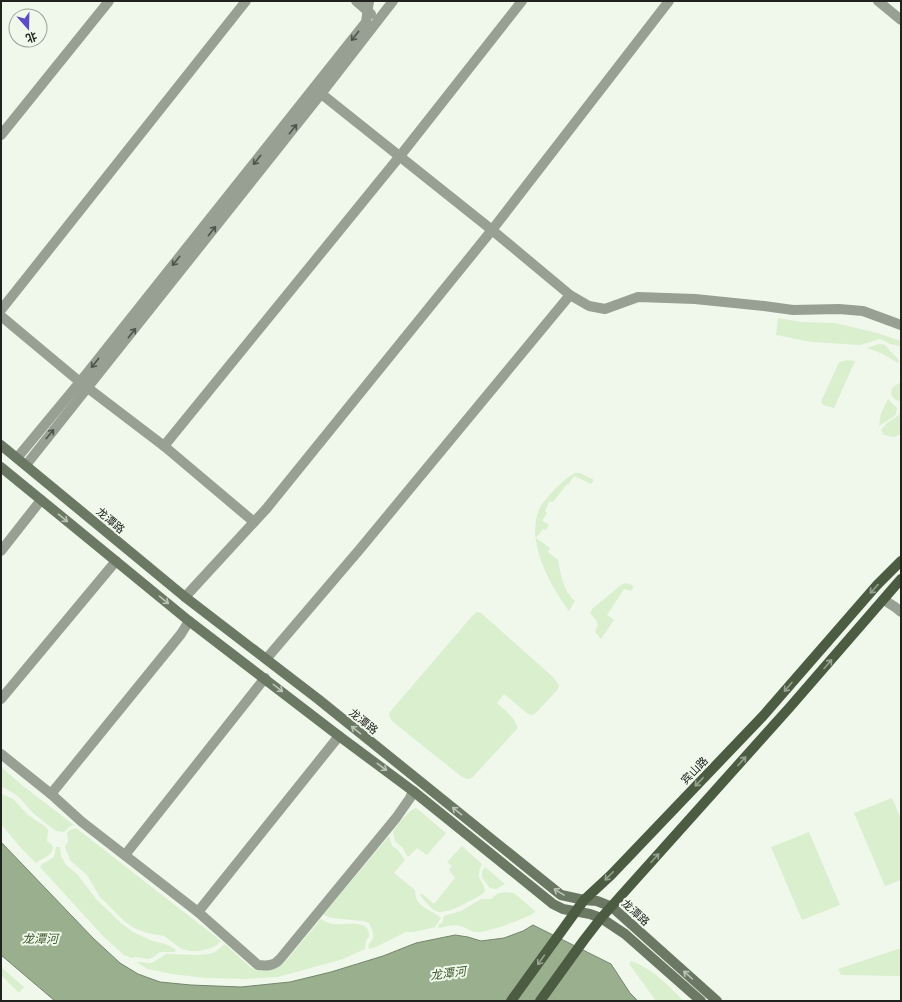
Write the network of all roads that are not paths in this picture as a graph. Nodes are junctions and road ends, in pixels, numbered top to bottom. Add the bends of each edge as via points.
1 (109, 1) edge
2 (246, 1) edge
3 (356, 1) edge
4 (369, 1) edge
5 (392, 1) edge
6 (522, 1) edge
7 (669, 1) edge
8 (878, 1) edge
9 (368, 12) junction
10 (378, 19) junction
11 (901, 20) edge
12 (318, 91) junction
13 (1, 135) edge
14 (400, 156) junction
15 (492, 230) junction
16 (570, 295) junction
17 (1, 310) edge
18 (1, 316) edge
19 (901, 326) edge
20 (84, 385) junction
21 (1, 445) edge
22 (164, 446) junction
23 (17, 458) junction
24 (26, 465) junction
25 (1, 467) edge
26 (41, 500) junction
27 (254, 522) junction
28 (1, 550) edge
29 (116, 561) junction
30 (901, 562) edge
31 (901, 579) edge
32 (185, 597) junction
33 (884, 600) junction
34 (901, 612) edge
35 (189, 621) junction
36 (267, 658) junction
37 (265, 678) junction
38 (1, 699) edge
39 (340, 736) junction
40 (1, 754) edge
41 (413, 791) junction
42 (51, 794) junction
43 (125, 855) junction
44 (584, 900) junction
45 (612, 907) junction
46 (198, 912) junction
47 (575, 912) junction
48 (601, 918) junction
49 (511, 1001) edge
50 (540, 1001) edge
51 (702, 1001) edge
52 (717, 1001) edge

1 - 13 street
2 - 17 street
3 - 9 street
4 - 9 street
5 - 10 street
6 - 14 street
7 - 15 street
8 - 11 street
9 - 10 street
9 -> 12 street via 366,22
10 - 12 street
12 - 14 street
12 - 20 street
14 - 15 street
14 - 22 street
15 - 16 street
15 - 27 street
16 - 19 street via 589,306 605,309 644,298 731,302 793,310 863,311
16 - 36 street
18 - 20 street
20 - 22 street
20 - 23 street
24 -> 20 street
21 - 23 main road, 龙潭路
22 - 27 street
23 - 24 main road, 龙潭路
24 - 32 main road, 龙潭路
25 - 26 main road
26 - 28 street
26 -> 29 main road
27 - 32 street
29 -> 35 main road
29 - 38 street
30 -> 44 main road, 宾山路 via 877,585 763,716
31 - 33 main road
32 - 36 main road, 龙潭路
33 - 34 street
45 -> 33 main road
35 - 37 main road
35 - 42 street
44 -> 36 main road, 龙潭路 via 561,895
37 -> 39 main road
37 - 43 street
39 -> 41 main road
39 - 46 street
40 - 42 street
41 - 46 street via 396,818 276,963 258,965
41 - 47 main road via 553,904
42 - 43 street
43 - 46 street
44 - 45 main road, 龙潭路 via 597,901
44 - 47 main road, 宾山路
45 - 48 main road
52 -> 45 main road, 龙潭路
47 - 48 main road
47 -> 49 main road, 宾山路
48 - 50 main road
48 - 51 main road via 625,934

